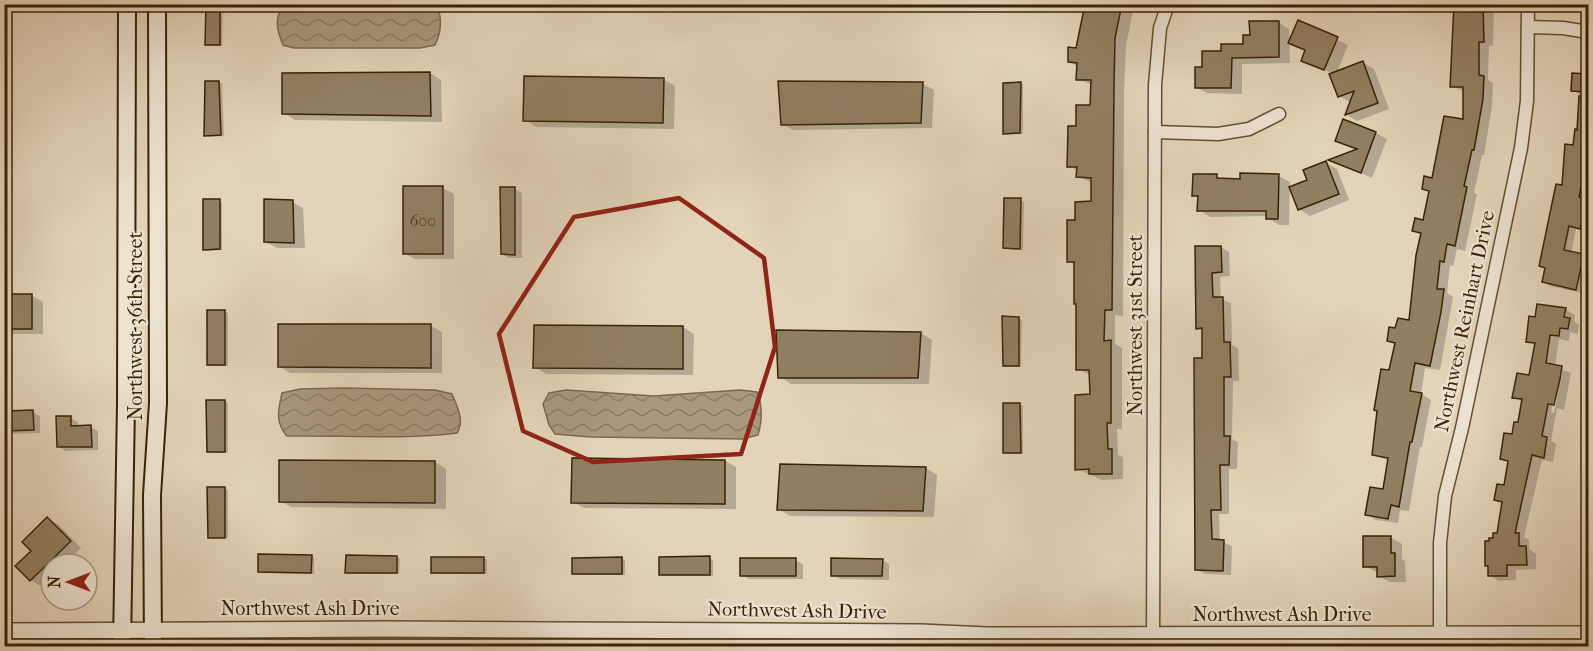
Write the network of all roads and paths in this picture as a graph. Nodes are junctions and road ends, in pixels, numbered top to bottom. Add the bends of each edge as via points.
1 (127, 4) edge
2 (157, 4) edge
3 (1168, 4) edge
4 (1528, 4) edge
5 (1528, 27) junction
6 (1588, 32) edge
7 (1279, 114) dead end
8 (1155, 132) junction
9 (4, 631) edge
10 (1588, 634) edge
11 (153, 638) edge
12 (122, 639) edge
13 (922, 639) edge
14 (1153, 641) edge
15 (1440, 641) edge

1 - 12 main road, Northwest 36th Street
2 - 11 main road, Northwest 36th Street via 158,403 152,495
3 - 8 street, Northwest 31st Street via 1160,28
4 - 5 street, Northwest Reinhart Drive
5 - 6 street
5 - 15 street, Northwest Reinhart Drive via 1527,101 1521,148 1445,496 1440,543
7 - 8 street via 1249,129 1218,134
8 - 14 street, Northwest 31st Street
9 - 12 street, Northwest Ash Drive
10 - 15 street, Northwest Ash Drive
11 - 12 street, Northwest Ash Drive
11 - 13 street, Northwest Ash Drive via 387,629
13 - 14 street, Northwest Ash Drive via 987,635
14 - 15 street, Northwest Ash Drive

